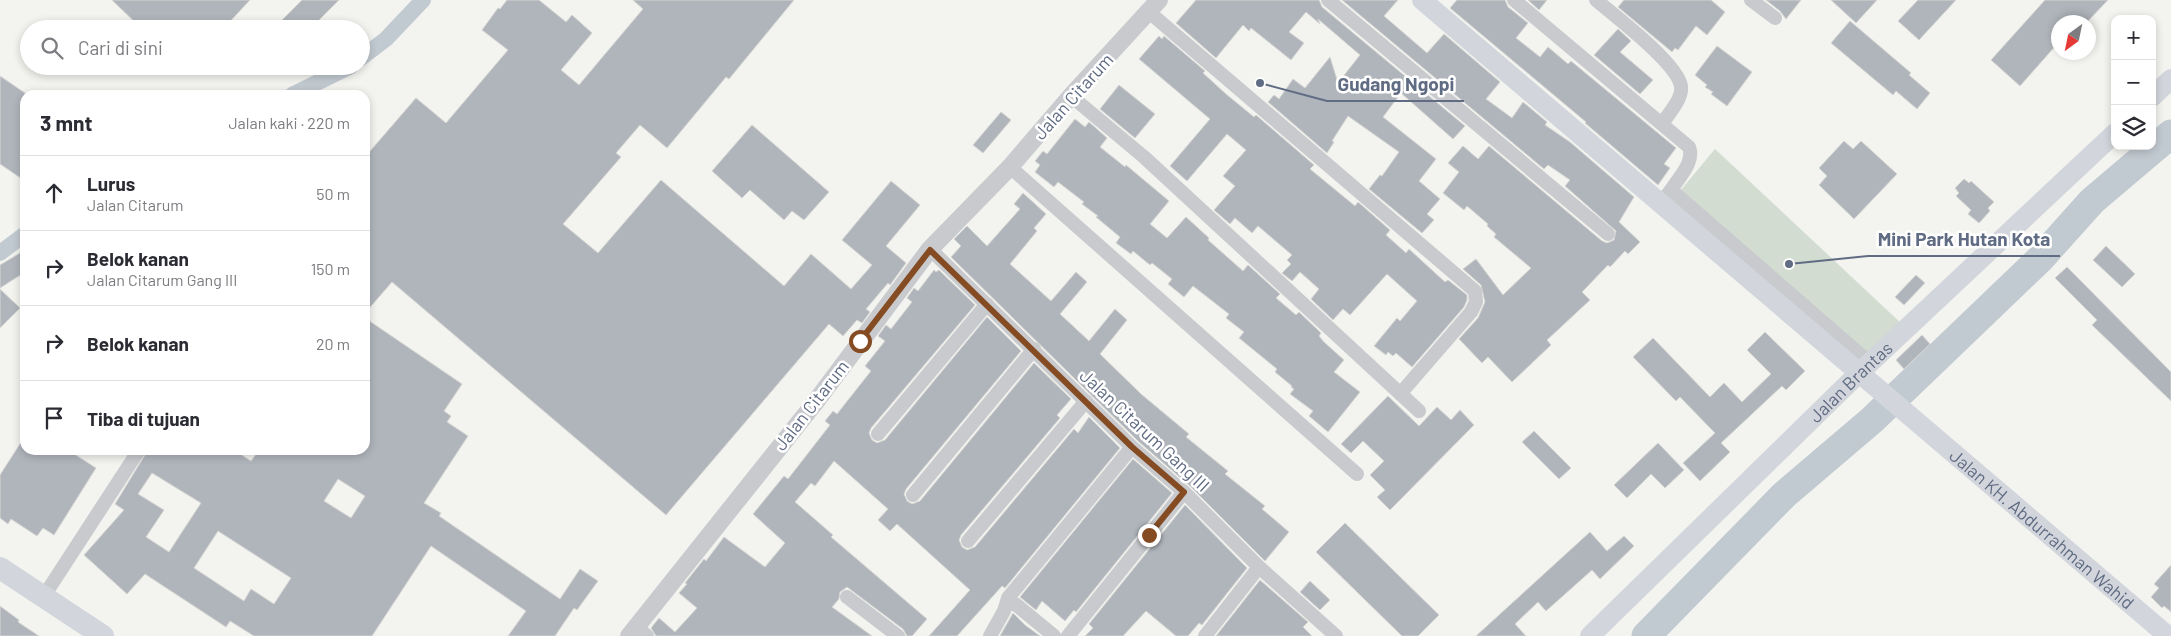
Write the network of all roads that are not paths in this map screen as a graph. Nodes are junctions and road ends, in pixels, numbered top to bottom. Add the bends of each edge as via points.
1 (1328, 0) edge
2 (1422, 0) edge
3 (1514, 0) edge
4 (1596, 0) edge
5 (1751, 0) edge
6 (1154, 6) edge
7 (1774, 18) dead end
8 (2171, 79) edge
9 (2156, 93) edge
10 (1071, 96) junction
11 (1662, 124) junction
12 (2111, 137) edge
13 (1010, 167) junction
14 (1666, 196) junction
15 (1608, 234) dead end
16 (930, 250) junction
17 (987, 304) junction
18 (1034, 349) junction
19 (1867, 374) junction
20 (1400, 394) junction
21 (1086, 401) junction
22 (1419, 411) dead end
23 (878, 434) dead end
24 (1132, 447) junction
25 (135, 455) edge
26 (1357, 474) dead end
27 (1184, 492) junction
28 (913, 495) dead end
29 (968, 541) dead end
30 (1259, 567) junction
31 (0, 568) edge
32 (44, 596) junction
33 (847, 597) dead end
34 (1008, 598) junction
35 (637, 633) edge
36 (103, 636) edge
37 (898, 636) edge
38 (990, 636) edge
39 (1054, 636) edge
40 (1068, 636) edge
41 (1205, 636) edge
42 (1336, 636) edge
43 (1590, 636) edge
44 (2168, 636) edge

1 - 15 street
2 - 14 main road, Jalan KH. Abdurrahman Wahid
3 - 11 street
4 - 11 street via 1655,51 1676,76 1681,87 1678,100
5 - 7 street
6 - 10 street, Jalan Citarum
6 - 20 street via 1475,291 1476,302 1471,312
8 - 9 main road
10 - 13 street, Jalan Citarum
10 - 20 street via 1144,157
11 - 14 street via 1689,147 1692,154
12 - 19 main road, Jalan Brantas
13 - 16 street, Jalan Citarum
13 - 26 street
14 - 19 main road, Jalan KH. Abdurrahman Wahid
16 - 17 street, Jalan Citarum Gang III
16 - 35 street, Jalan Citarum
17 - 18 street, Jalan Citarum Gang III
17 - 23 street
18 - 21 street, Jalan Citarum Gang III
18 - 28 street
19 - 43 main road, Jalan Brantas
19 - 44 main road, Jalan KH. Abdurrahman Wahid via 1917,422
20 - 22 street
21 - 24 street, Jalan Citarum Gang III
21 - 29 street
24 - 27 street, Jalan Citarum Gang III
24 - 34 street
25 - 32 street
27 - 30 street, Jalan Citarum Gang III
27 - 40 street
30 - 41 street
30 - 42 street, Jalan Citarum Gang III
31 - 32 main road
32 - 36 main road
33 - 37 street
34 - 38 street
34 - 39 street

